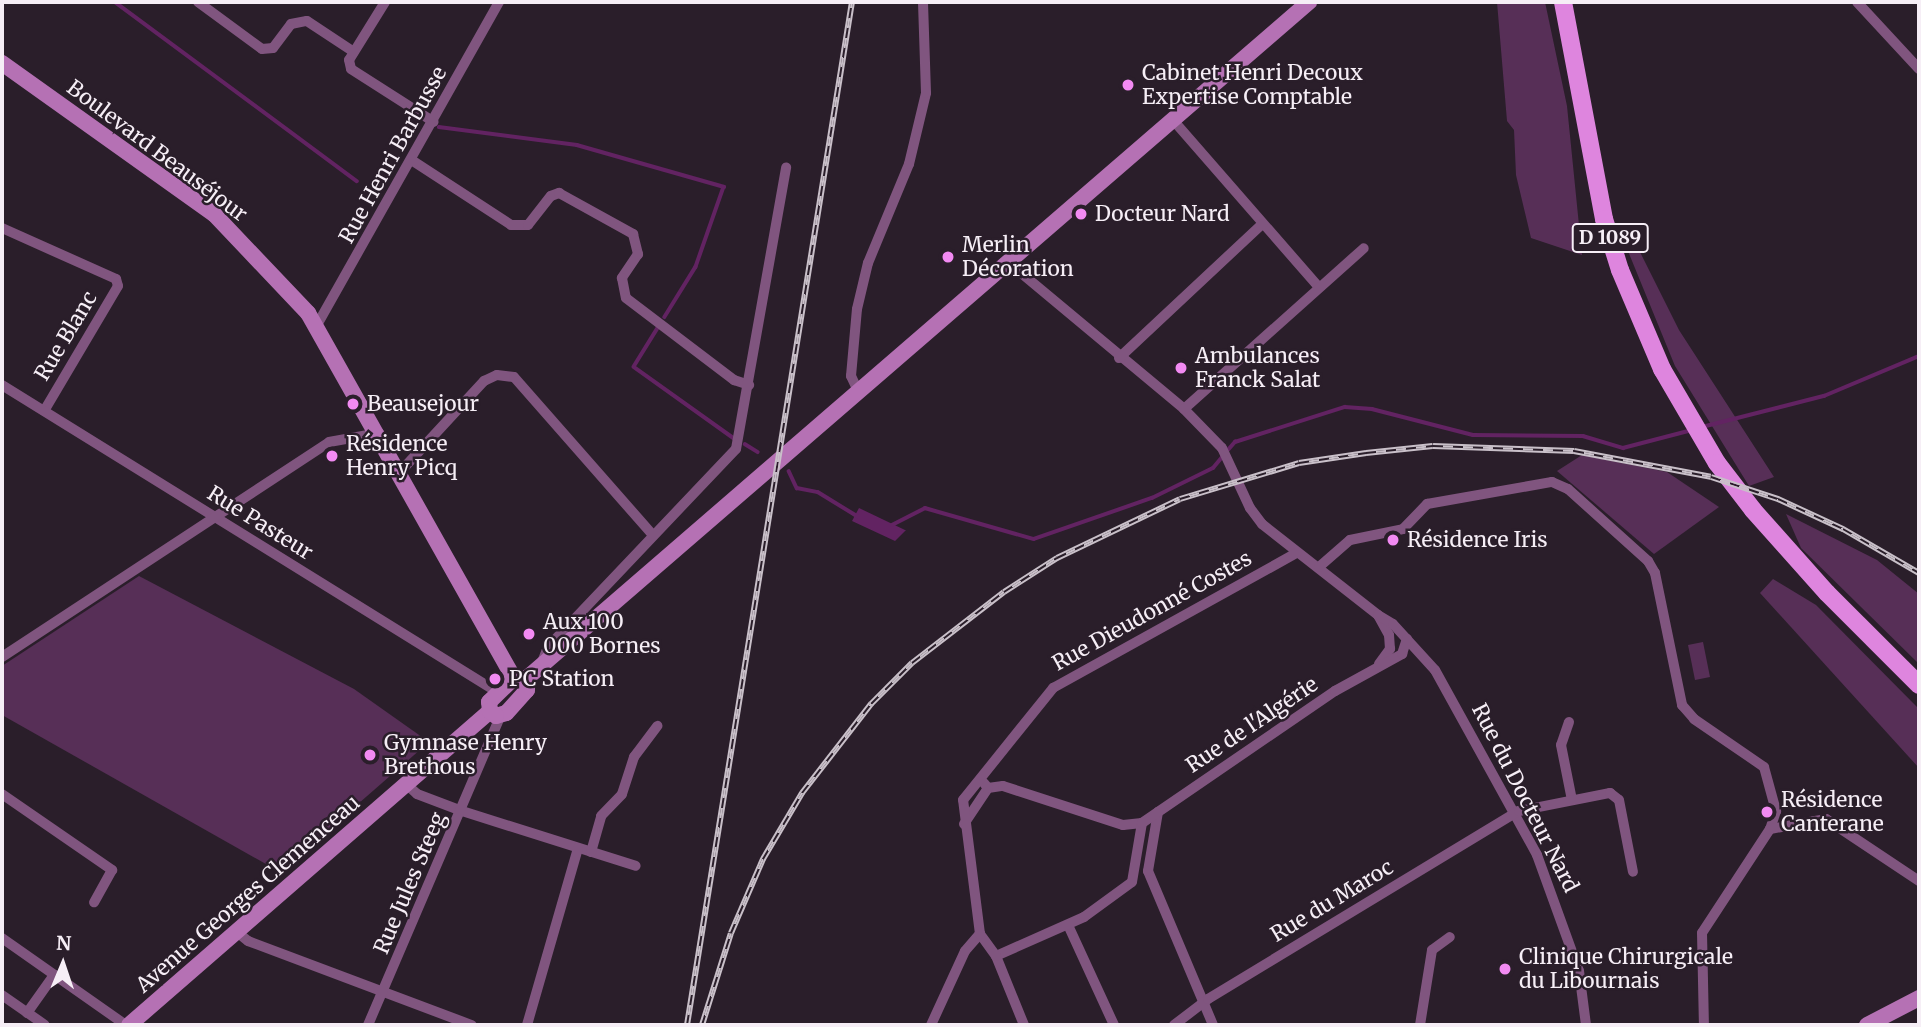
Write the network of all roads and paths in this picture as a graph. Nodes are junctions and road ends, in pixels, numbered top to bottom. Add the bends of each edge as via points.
1 (198, 2) edge
2 (385, 2) edge
3 (499, 2) edge
4 (923, 2) edge
5 (1309, 2) edge
6 (1563, 2) edge
7 (1570, 2) edge
8 (1857, 2) edge
9 (1571, 50) junction
10 (354, 52) junction
11 (2, 63) edge
12 (1919, 69) edge
13 (1173, 120) junction
14 (434, 122) junction
15 (413, 160) junction
16 (786, 167) dead end
17 (1262, 224) junction
18 (2, 228) edge
19 (1364, 248) dead end
20 (1009, 263) junction
21 (1318, 286) junction
22 (317, 325) junction
23 (1119, 358) junction
24 (2, 385) edge
25 (749, 385) junction
26 (859, 393) junction
27 (1184, 409) junction
28 (44, 411) junction
29 (379, 433) junction
30 (400, 472) junction
31 (218, 519) junction
32 (653, 535) junction
33 (1297, 553) junction
34 (1320, 566) junction
35 (1378, 615) junction
36 (1410, 645) junction
37 (1391, 649) junction
38 (2, 657) edge
39 (1896, 661) junction
40 (541, 665) junction
41 (1369, 673) junction
42 (521, 678) junction
43 (1919, 679) edge
44 (1919, 685) edge
45 (499, 693) junction
46 (495, 713) junction
47 (1569, 722) dead end
48 (657, 726) dead end
49 (980, 778) junction
50 (406, 784) junction
51 (988, 788) junction
52 (2, 794) edge
53 (1572, 800) junction
54 (462, 811) junction
55 (1158, 812) junction
56 (1514, 814) junction
57 (1142, 823) junction
58 (964, 824) junction
59 (1770, 829) junction
60 (578, 848) junction
61 (591, 852) junction
62 (636, 866) dead end
63 (1142, 871) junction
64 (1633, 872) dead end
65 (1919, 881) edge
66 (94, 902) dead end
67 (1068, 925) junction
68 (237, 932) junction
69 (980, 934) junction
70 (1450, 937) dead end
71 (2, 938) edge
72 (996, 956) junction
73 (54, 975) junction
74 (384, 992) junction
75 (2, 995) edge
76 (1919, 998) edge
77 (1203, 1002) junction
78 (27, 1013) junction
79 (445, 1020) edge
80 (45, 1025) edge
81 (127, 1025) edge
82 (368, 1025) edge
83 (472, 1025) edge
84 (527, 1025) edge
85 (931, 1025) edge
86 (1024, 1025) edge
87 (1114, 1025) edge
88 (1174, 1025) edge
89 (1213, 1025) edge
90 (1420, 1025) edge
91 (1586, 1025) edge
92 (1704, 1025) edge
93 (1867, 1025) edge

1 - 10 street via 262,49 272,48 291,24 307,21
2 - 10 street
3 - 14 street, Rue Henri Barbusse
4 - 26 street via 926,93 909,164 868,263 857,309 851,376
5 - 13 main road, Avenue Georges Clemenceau
6 - 9 main road, D 1089
7 - 9 main road, D 1089
8 - 12 street
9 - 39 main road, D 1089 via 1592,166 1620,270 1650,344 1687,413 1753,510
10 - 14 street via 351,69
11 - 22 main road, Boulevard Beauséjour via 214,214 253,250
13 - 17 street
13 - 20 main road, Avenue Georges Clemenceau
14 - 15 street, Rue Henri Barbusse
15 - 22 street, Rue Henri Barbusse
15 - 25 street via 511,225 528,225 551,196 559,193 633,234 638,254 622,278 626,298 734,380
16 - 25 street, Avenue Georges Clemenceau
17 - 21 street
17 - 23 street
18 - 28 street, Rue Blanc via 116,279 118,286
19 - 21 street
20 - 23 street, Rue du Docteur Nard
20 - 26 main road, Avenue Georges Clemenceau
21 - 27 street
22 - 29 main road, Boulevard Beauséjour
23 - 27 street, Rue du Docteur Nard
24 - 28 street, Rue Pasteur
25 - 32 street, Avenue Georges Clemenceau via 736,449
26 - 40 main road, Avenue Georges Clemenceau
27 - 33 street, Rue du Docteur Nard via 1222,448 1262,524
28 - 31 street, Rue Pasteur
29 - 30 main road, Boulevard Beauséjour
29 - 31 street via 329,442
30 - 32 street via 484,381 497,374 514,377
30 - 42 main road, Boulevard Beauséjour
31 - 38 street
31 - 45 street, Rue Pasteur
32 - 40 street, Avenue Georges Clemenceau via 548,647
33 - 34 street, Rue du Docteur Nard
33 - 49 street, Rue Dieudonné Costes via 1053,688
34 - 35 street, Rue du Docteur Nard
34 - 59 street via 1350,540 1403,529 1427,504 1552,482 1568,489 1648,561 1682,705 1694,719 1764,766 1776,811
35 - 36 street, Rue du Docteur Nard
35 - 37 street, Rue du Docteur Nard
36 - 37 street
36 - 41 street, Rue de l'Algérie
36 - 56 street, Rue du Docteur Nard via 1458,706
37 - 41 street
39 - 43 main road, D 1089
39 - 44 main road, D 1089
40 - 42 main road, Avenue Georges Clemenceau
41 - 55 street, Rue de l'Algérie via 1335,691
42 - 45 main road, Avenue Georges Clemenceau
42 - 46 main road, Avenue Georges Clemenceau via 527,690
45 - 46 main road, Avenue Georges Clemenceau via 489,702
46 - 50 main road, Avenue Georges Clemenceau
46 - 54 street, Rue Jules Steeg
47 - 53 street via 1562,745
48 - 61 street via 634,757 622,794 601,816
49 - 51 street
49 - 58 street, Rue Dieudonné Costes via 963,800
50 - 54 street via 417,794
50 - 68 main road, Avenue Georges Clemenceau
51 - 57 street via 1003,786 1124,825
51 - 58 street
52 - 66 street via 112,870
53 - 56 street
53 - 64 street via 1610,793 1619,800
54 - 60 street
54 - 74 street, Rue Jules Steeg
55 - 57 street, Rue de l'Algérie
55 - 63 street
56 - 77 street, Rue du Maroc
56 - 91 street, Rue du Docteur Nard via 1537,855 1562,917 1579,971
57 - 63 street
58 - 69 street, Rue Dieudonné Costes
59 - 65 street via 1826,818
59 - 92 street via 1702,933
60 - 61 street
60 - 84 street
61 - 62 street
63 - 67 street
63 - 77 street
67 - 72 street
67 - 87 street
68 - 74 street via 248,941
68 - 81 main road, Avenue Georges Clemenceau
69 - 72 street
69 - 85 street via 965,951
70 - 90 street via 1432,950
71 - 73 street
72 - 86 street
73 - 78 street
73 - 81 street
74 - 79 street
74 - 82 street, Rue Jules Steeg
75 - 78 street
76 - 93 main road
77 - 88 street, Rue du Maroc
77 - 89 street
78 - 80 street
79 - 83 street

